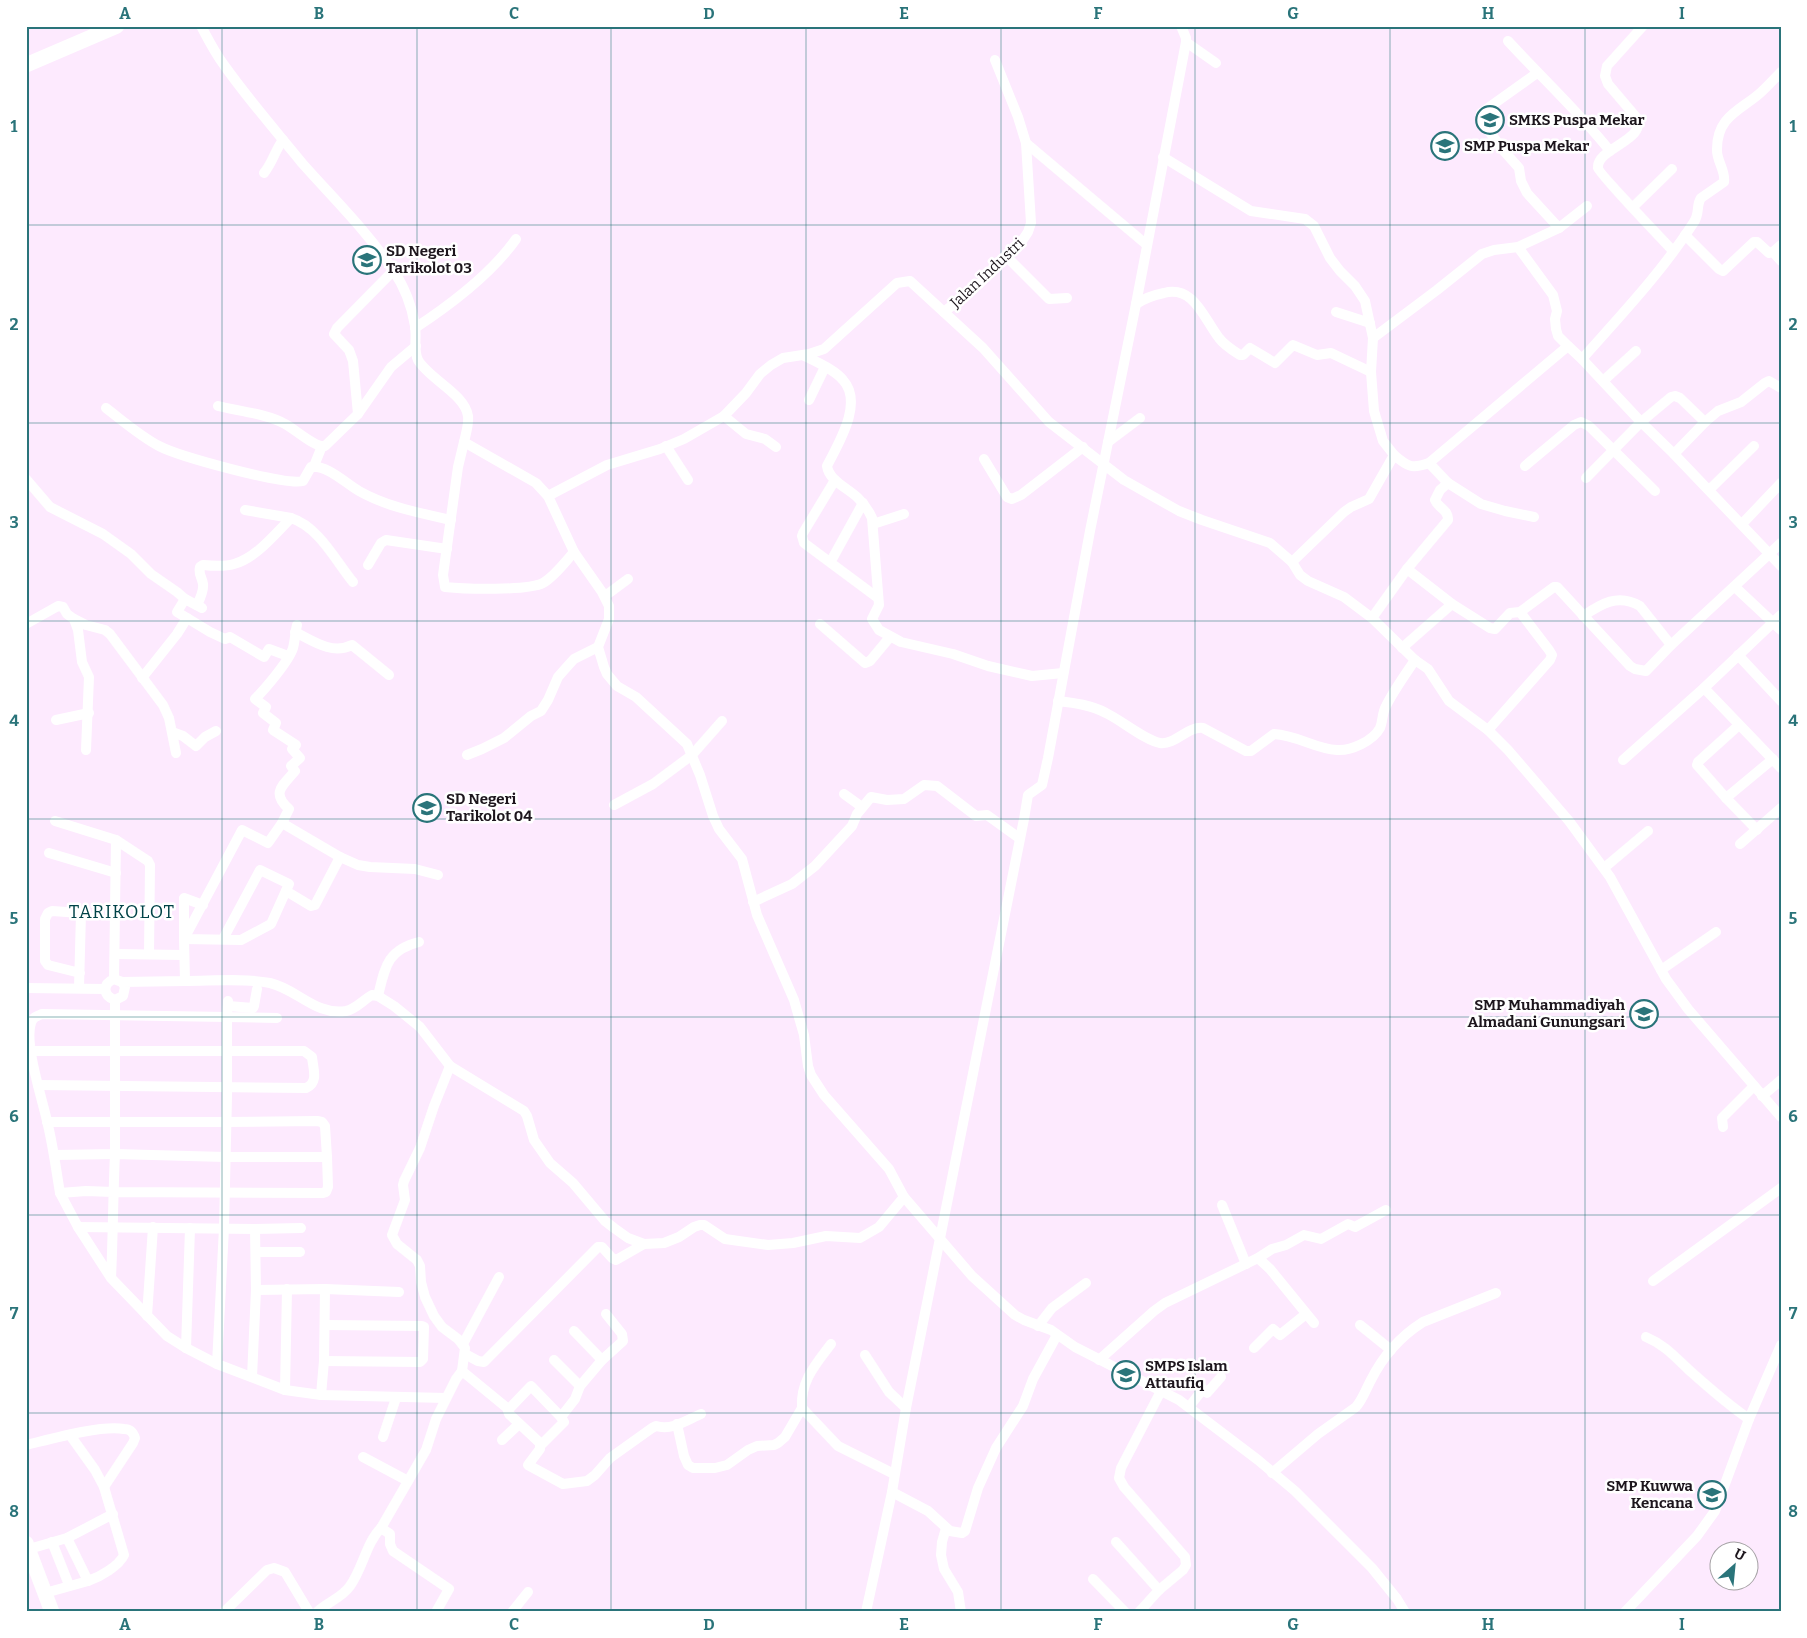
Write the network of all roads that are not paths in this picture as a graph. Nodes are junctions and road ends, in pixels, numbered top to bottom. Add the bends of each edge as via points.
1 (117, 26) edge
2 (200, 26) edge
3 (1643, 26) edge
4 (1184, 32) edge
5 (1508, 41) dead end
6 (995, 60) dead end
7 (1216, 64) dead end
8 (26, 65) edge
9 (1781, 72) edge
10 (1537, 73) junction
11 (283, 140) junction
12 (1026, 143) junction
13 (1610, 151) junction
14 (1163, 157) junction
15 (1672, 169) dead end
16 (264, 173) dead end
17 (1587, 206) dead end
18 (1633, 207) junction
19 (1559, 228) junction
20 (1685, 235) junction
21 (516, 239) dead end
22 (1148, 245) junction
23 (1781, 245) edge
24 (1518, 248) junction
25 (1673, 251) junction
26 (1772, 252) junction
27 (1006, 256) junction
28 (1781, 260) edge
29 (394, 270) junction
30 (1067, 298) dead end
31 (1136, 304) junction
32 (944, 312) junction
33 (1336, 312) dead end
34 (1370, 323) junction
35 (415, 328) junction
36 (1372, 338) junction
37 (416, 346) junction
38 (1568, 346) junction
39 (1636, 351) dead end
40 (803, 355) junction
41 (1582, 359) junction
42 (825, 367) junction
43 (1371, 372) junction
44 (1603, 381) junction
45 (1781, 388) edge
46 (808, 400) dead end
47 (218, 406) dead end
48 (106, 408) dead end
49 (358, 414) junction
50 (724, 416) junction
51 (1140, 418) dead end
52 (1641, 422) junction
53 (1705, 422) junction
54 (464, 442) junction
55 (1108, 442) junction
56 (322, 446) junction
57 (666, 446) junction
58 (1754, 446) dead end
59 (776, 447) dead end
60 (1082, 447) junction
61 (1613, 451) junction
62 (1674, 454) junction
63 (1394, 455) junction
64 (984, 459) dead end
65 (1429, 463) junction
66 (1103, 464) junction
67 (314, 466) junction
68 (1525, 466) dead end
69 (26, 478) edge
70 (1586, 478) dead end
71 (688, 480) dead end
72 (836, 480) junction
73 (1448, 483) junction
74 (1781, 484) edge
75 (1709, 490) junction
76 (1655, 492) dead end
77 (548, 496) junction
78 (863, 503) junction
79 (245, 510) dead end
80 (904, 514) dead end
81 (1534, 517) dead end
82 (291, 518) junction
83 (451, 520) junction
84 (873, 524) junction
85 (1742, 524) junction
86 (1781, 543) edge
87 (447, 549) junction
88 (574, 552) junction
89 (1769, 554) junction
90 (831, 561) junction
91 (1292, 562) junction
92 (368, 565) dead end
93 (1781, 566) edge
94 (1407, 569) junction
95 (628, 579) dead end
96 (353, 582) dead end
97 (1735, 587) junction
98 (604, 596) junction
99 (878, 598) junction
100 (184, 599) junction
101 (1452, 604) junction
102 (1520, 612) junction
103 (1781, 615) edge
104 (1583, 616) junction
105 (187, 618) junction
106 (1372, 618) junction
107 (74, 619) junction
108 (26, 624) edge
109 (820, 624) dead end
110 (1777, 627) edge
111 (890, 637) junction
112 (1671, 644) junction
113 (598, 647) junction
114 (1402, 648) junction
115 (288, 656) junction
116 (1738, 656) junction
117 (1414, 660) junction
118 (1063, 673) junction
119 (389, 675) dead end
120 (142, 678) junction
121 (1704, 688) junction
122 (1058, 701) junction
123 (1781, 701) edge
124 (89, 713) junction
125 (56, 720) dead end
126 (722, 721) dead end
127 (1739, 725) junction
128 (1488, 730) junction
129 (216, 731) dead end
130 (172, 732) junction
131 (86, 750) dead end
132 (176, 753) dead end
133 (467, 755) dead end
134 (692, 756) junction
135 (1773, 759) junction
136 (1623, 760) dead end
137 (1781, 768) edge
138 (844, 794) dead end
139 (1726, 798) junction
140 (614, 805) dead end
141 (862, 807) junction
142 (1781, 808) edge
143 (55, 822) dead end
144 (282, 823) junction
145 (1757, 830) junction
146 (1648, 831) dead end
147 (1019, 838) junction
148 (116, 840) junction
149 (1740, 844) dead end
150 (49, 853) dead end
151 (340, 857) junction
152 (1604, 868) junction
153 (116, 873) junction
154 (438, 875) dead end
155 (286, 890) junction
156 (753, 902) junction
157 (202, 905) junction
158 (1716, 932) dead end
159 (184, 939) junction
160 (223, 939) junction
161 (419, 942) dead end
162 (115, 954) junction
163 (149, 954) junction
164 (184, 955) junction
165 (1661, 970) junction
166 (80, 973) junction
167 (118, 980) junction
168 (185, 981) junction
169 (26, 988) edge
170 (79, 988) junction
171 (105, 989) junction
172 (257, 989) dead end
173 (378, 996) junction
174 (115, 1000) junction
175 (114, 1016) junction
176 (227, 1017) junction
177 (277, 1018) dead end
178 (31, 1051) junction
179 (115, 1051) junction
180 (226, 1052) junction
181 (450, 1066) junction
182 (1781, 1080) edge
183 (38, 1085) junction
184 (115, 1085) junction
185 (1754, 1086) junction
186 (226, 1087) junction
187 (1762, 1096) junction
188 (1781, 1117) edge
189 (116, 1121) junction
190 (48, 1122) junction
191 (226, 1122) junction
192 (1723, 1127) dead end
193 (115, 1154) junction
194 (54, 1155) junction
195 (225, 1157) junction
196 (327, 1157) junction
197 (1781, 1188) edge
198 (224, 1191) junction
199 (113, 1192) junction
200 (60, 1193) junction
201 (904, 1196) junction
202 (1222, 1205) dead end
203 (1386, 1210) dead end
204 (78, 1227) junction
205 (113, 1227) junction
206 (153, 1227) junction
207 (190, 1228) junction
208 (224, 1228) junction
209 (301, 1228) dead end
210 (255, 1229) junction
211 (940, 1240) junction
212 (644, 1244) junction
213 (256, 1252) junction
214 (300, 1252) dead end
215 (1258, 1258) junction
216 (1246, 1264) junction
217 (499, 1276) dead end
218 (110, 1278) junction
219 (1652, 1281) dead end
220 (1086, 1283) dead end
221 (287, 1289) junction
222 (325, 1289) junction
223 (256, 1290) junction
224 (399, 1292) dead end
225 (1496, 1292) dead end
226 (606, 1314) dead end
227 (1306, 1314) junction
228 (147, 1316) junction
229 (1314, 1323) dead end
230 (325, 1325) junction
231 (1360, 1325) dead end
232 (1038, 1326) junction
233 (574, 1331) dead end
234 (1057, 1335) junction
235 (1646, 1337) dead end
236 (831, 1344) dead end
237 (1781, 1345) edge
238 (186, 1348) junction
239 (1254, 1348) dead end
240 (464, 1349) junction
241 (1391, 1350) junction
242 (865, 1355) dead end
243 (554, 1360) dead end
244 (602, 1360) junction
245 (1099, 1360) junction
246 (324, 1361) junction
247 (217, 1364) junction
248 (462, 1371) junction
249 (252, 1377) junction
250 (1221, 1377) dead end
251 (580, 1386) junction
252 (285, 1390) junction
253 (1161, 1391) junction
254 (321, 1395) junction
255 (396, 1398) junction
256 (446, 1398) junction
257 (1189, 1407) junction
258 (802, 1408) junction
259 (906, 1408) junction
260 (508, 1410) junction
261 (701, 1414) dead end
262 (561, 1417) junction
263 (1749, 1418) junction
264 (519, 1424) junction
265 (677, 1424) junction
266 (70, 1435) junction
267 (383, 1436) dead end
268 (502, 1440) dead end
269 (26, 1444) edge
270 (540, 1446) junction
271 (363, 1457) dead end
272 (1272, 1473) junction
273 (894, 1474) junction
274 (408, 1482) junction
275 (104, 1487) junction
276 (892, 1492) junction
277 (113, 1514) junction
278 (381, 1528) junction
279 (946, 1528) junction
280 (67, 1538) junction
281 (52, 1542) junction
282 (1116, 1542) dead end
283 (28, 1546) edge
284 (1093, 1579) dead end
285 (88, 1581) junction
286 (69, 1585) junction
287 (1159, 1590) junction
288 (45, 1592) junction
289 (528, 1592) dead end
290 (438, 1611) edge
291 (52, 1612) edge
292 (224, 1612) edge
293 (309, 1612) edge
294 (316, 1612) edge
295 (512, 1612) edge
296 (866, 1612) edge
297 (961, 1612) edge
298 (1125, 1612) edge
299 (1139, 1612) edge
300 (1405, 1612) edge
301 (1624, 1612) edge

1 - 8 main road
2 - 11 street via 223,64
3 - 13 street via 1607,66 1605,76 1608,84 1639,122 1636,131
4 - 7 street
4 - 14 street
5 - 10 street
6 - 12 street, Jalan Industri
9 - 20 street via 1759,94 1730,115 1722,126 1716,149 1725,180 1701,198 1698,215
10 - 13 street via 1580,115
10 - 19 street via 1481,113 1480,120 1519,168 1521,181 1528,193
11 - 16 street
11 - 29 street
12 - 22 street
12 - 27 street, Jalan Industri via 1031,223 1026,236
13 - 18 street via 1599,163 1600,172
14 - 22 street
14 - 34 street via 1252,211 1310,222 1330,258 1364,301
15 - 18 street
17 - 19 street
18 - 25 street
19 - 24 street
20 - 25 street
20 - 26 street via 1723,271 1754,242
21 - 35 street via 461,296
22 - 31 street
23 - 26 street
24 - 36 street via 1482,254
24 - 38 street via 1553,295 1558,336
25 - 41 street via 1647,286
26 - 28 street
27 - 30 street via 1049,299
27 - 32 street, Jalan Industri via 980,283
29 - 35 street via 404,290
29 - 49 street via 334,334 349,350 353,361
31 - 43 street via 1146,298 1177,291 1198,305 1220,340 1240,355 1250,348 1275,363 1293,345 1317,355 1331,353
31 - 55 street
32 - 40 street via 913,282 902,281 824,350
32 - 60 street via 983,348 1049,422
33 - 34 street
34 - 36 street
35 - 37 street
36 - 43 street
37 - 49 street via 391,367
37 - 54 street via 418,359 466,409 469,418
38 - 41 street
38 - 65 street
39 - 44 street
40 - 42 street
40 - 50 street via 783,358 765,369
41 - 44 street
42 - 46 street
42 - 72 street via 842,378 850,395 845,430 827,466 830,476
43 - 63 street via 1378,430
44 - 52 street
45 - 53 street via 1769,381 1741,402 1718,411
47 - 56 street via 284,423
48 - 67 street via 160,447 189,458 297,482 303,480
49 - 56 street via 329,444
50 - 57 street
50 - 59 street via 746,434 765,439
51 - 55 street
52 - 53 street via 1674,396
52 - 61 street
52 - 62 street
53 - 62 street
54 - 77 street via 536,483
54 - 83 street
55 - 66 street
56 - 67 street
57 - 71 street
57 - 77 street via 607,465
58 - 75 street
60 - 64 street via 1012,499 1007,497
60 - 66 street
61 - 68 street via 1581,422
61 - 70 street
61 - 76 street
62 - 75 street
63 - 65 street via 1414,467
63 - 91 street via 1369,499 1344,512
65 - 73 street
66 - 91 street via 1158,500 1202,520 1270,543
66 - 118 street
67 - 83 street via 383,503
69 - 100 street via 50,507 103,534
72 - 78 street
72 - 90 street via 802,536 804,543
73 - 81 street via 1481,504
73 - 94 street via 1435,500 1447,513 1448,520
74 - 85 street
75 - 85 street
77 - 88 street
78 - 84 street
78 - 90 street
79 - 82 street
80 - 84 street
82 - 96 street via 316,534
82 - 100 street via 244,560 227,566 200,567 203,589 199,607
83 - 87 street
84 - 99 street
85 - 89 street
86 - 89 street
87 - 88 street via 443,580 445,586 453,587 532,586 544,582
87 - 92 street via 386,540
88 - 98 street
89 - 93 street
89 - 97 street
90 - 99 street
91 - 106 street via 1308,581 1344,597
94 - 101 street
94 - 106 street
95 - 98 street
97 - 110 street
97 - 112 street
98 - 113 street via 609,606 609,619
99 - 111 street via 873,622
100 - 105 street via 177,612
101 - 102 street via 1495,629 1510,613
101 - 114 street
102 - 104 street via 1557,587
102 - 128 street via 1552,655
103 - 110 street
104 - 112 street via 1607,601 1634,602
104 - 112 street via 1635,669 1646,671
105 - 115 street via 264,657 269,649
105 - 120 street
106 - 114 street
107 - 108 street via 62,606 58,606
107 - 120 street via 105,630
107 - 124 street via 82,662 89,677
109 - 111 street via 865,663
110 - 116 street
111 - 118 street via 1020,674
113 - 133 street via 574,659 558,676 541,711 504,738
113 - 134 street via 607,674 617,686 636,698 678,735
114 - 117 street
115 - 119 street via 296,629 327,648 338,650 352,645
115 - 144 street via 255,699 266,707 263,713 276,723 273,730 296,745 292,749 300,758 291,766 295,771 280,788 279,797 289,809
116 - 121 street
116 - 123 street
117 - 122 street via 1385,707 1375,734 1352,749 1337,750 1294,736 1274,734 1251,751 1246,751 1197,727 1168,742 1159,743 1092,706
117 - 128 street via 1428,669 1449,701
118 - 122 street
120 - 130 street via 163,705
121 - 127 street
121 - 136 street
122 - 147 street via 1042,785 1026,799
124 - 125 street
124 - 131 street
126 - 134 street
127 - 135 street
127 - 139 street via 1697,765
128 - 152 street via 1569,821
129 - 130 street via 196,746
130 - 132 street
134 - 140 street via 653,784
134 - 156 street via 719,829 742,859
135 - 137 street
135 - 139 street
138 - 141 street
139 - 145 street
141 - 147 street via 870,797 904,798 924,784 937,786 973,815 987,815
141 - 156 street via 852,826 816,866 792,884
142 - 145 street
143 - 148 street
144 - 151 street
144 - 157 street via 268,843 242,830
145 - 149 street
146 - 152 street
147 - 211 street
148 - 153 street
148 - 163 street via 150,865
150 - 153 street
151 - 154 street via 358,865 415,869
151 - 155 street via 315,905 311,906
152 - 165 street
153 - 162 street
155 - 160 street via 270,924 241,940
155 - 160 street via 289,884 260,870
156 - 201 street via 794,1000 813,1080 889,1169
157 - 159 street
157 - 159 street via 184,898
158 - 165 street
159 - 160 street
159 - 164 street
161 - 173 street via 394,954 382,974
162 - 163 street
162 - 167 street
163 - 164 street
164 - 168 street
165 - 185 street via 1688,1010
166 - 166 street via 48,965 45,961 45,919 48,913 81,913
166 - 170 street
167 - 168 street
167 - 171 street via 107,982
167 - 174 street via 126,987 125,994
168 - 173 street via 273,984 318,1008 336,1011 346,1011 359,1006 372,995
169 - 170 street
170 - 171 street
171 - 174 street
172 - 176 street via 253,1008 228,1003
173 - 181 street via 420,1027
174 - 175 street
175 - 176 street
175 - 178 street via 36,1016 30,1026
175 - 179 street
176 - 177 street
176 - 180 street
178 - 179 street
178 - 183 street
179 - 180 street
179 - 184 street
180 - 186 street
180 - 186 street via 304,1051 312,1056 314,1080 306,1088
181 - 212 street via 524,1111 534,1140 550,1163 610,1225 628,1238
181 - 240 street via 420,1148 404,1181 406,1200 392,1235 396,1244 417,1260 425,1297 434,1316
182 - 187 street
183 - 184 street
183 - 190 street
184 - 186 street
184 - 189 street
185 - 187 street
185 - 192 street via 1722,1118
186 - 191 street
187 - 188 street
189 - 190 street
189 - 191 street
189 - 193 street
190 - 194 street
191 - 195 street
191 - 196 street via 317,1120 325,1126
193 - 194 street
193 - 195 street
193 - 199 street
194 - 200 street
195 - 196 street
195 - 198 street
196 - 198 street via 326,1192
197 - 219 street
198 - 199 street
198 - 208 street
199 - 200 street
199 - 205 street
200 - 204 street
201 - 211 street
201 - 212 street via 878,1227 860,1238 826,1236 768,1245 725,1239 700,1225 664,1243
202 - 216 street
203 - 215 street via 1355,1227 1348,1224 1321,1239 1304,1235
204 - 205 street
204 - 218 street
205 - 206 street
205 - 218 street
206 - 207 street
206 - 228 street
207 - 208 street
207 - 238 street
208 - 210 street
208 - 247 street
209 - 210 street
210 - 213 street
211 - 232 street via 998,1301 1015,1315
211 - 259 street
212 - 240 street via 616,1260 598,1247 484,1362
213 - 214 street
213 - 223 street
215 - 216 street
215 - 227 street
216 - 245 street via 1154,1310
217 - 240 street
218 - 228 street
220 - 232 street via 1052,1308
221 - 222 street
221 - 223 street
221 - 252 street
222 - 224 street
222 - 230 street
223 - 249 street
225 - 241 street via 1424,1322
226 - 244 street via 622,1334 623,1341
227 - 229 street
227 - 239 street via 1280,1336 1273,1329
228 - 238 street via 167,1336
230 - 246 street
230 - 246 street via 424,1327 423,1359 420,1362
231 - 241 street
232 - 234 street
233 - 244 street
234 - 245 street
234 - 279 street via 1023,1406 996,1448 978,1488 965,1531
235 - 263 street via 1668,1349 1727,1404
236 - 258 street via 808,1374
237 - 263 street
238 - 247 street
240 - 248 street
241 - 272 street via 1361,1402
242 - 259 street via 890,1392
243 - 251 street
244 - 251 street
245 - 253 street
246 - 254 street
247 - 249 street
248 - 256 street
248 - 260 street
249 - 252 street
250 - 257 street via 1207,1392 1203,1389
251 - 262 street via 575,1399
252 - 254 street
253 - 257 street
253 - 287 street via 1119,1478 1185,1557 1183,1570
254 - 255 street
255 - 256 street
255 - 267 street
256 - 274 street via 426,1450
257 - 272 street
258 - 265 street via 778,1443 757,1446 727,1465 715,1468 688,1465
258 - 273 street via 838,1446
259 - 273 street
260 - 262 street via 531,1386
260 - 264 street
261 - 265 street
262 - 270 street via 564,1422
263 - 301 street via 1715,1511 1697,1536
264 - 268 street
264 - 270 street
265 - 270 street via 652,1428 610,1458 587,1481 575,1484 564,1484 528,1465
266 - 269 street
266 - 275 street
266 - 275 street via 111,1428 126,1429 134,1434 133,1443
271 - 274 street
272 - 300 street via 1372,1568
273 - 276 street
274 - 278 street
275 - 277 street
276 - 279 street via 928,1511
276 - 296 street
277 - 280 street
277 - 285 street via 124,1555 121,1561
278 - 290 street via 390,1534 393,1551 449,1589
278 - 294 street via 349,1588
279 - 297 street via 941,1555 944,1570 958,1592
280 - 281 street
280 - 285 street
281 - 283 street
281 - 286 street
282 - 287 street
283 - 288 main road
284 - 298 street
285 - 286 street
286 - 288 street
287 - 299 street
288 - 291 main road
289 - 295 street
292 - 293 street via 267,1570 274,1568 285,1572

